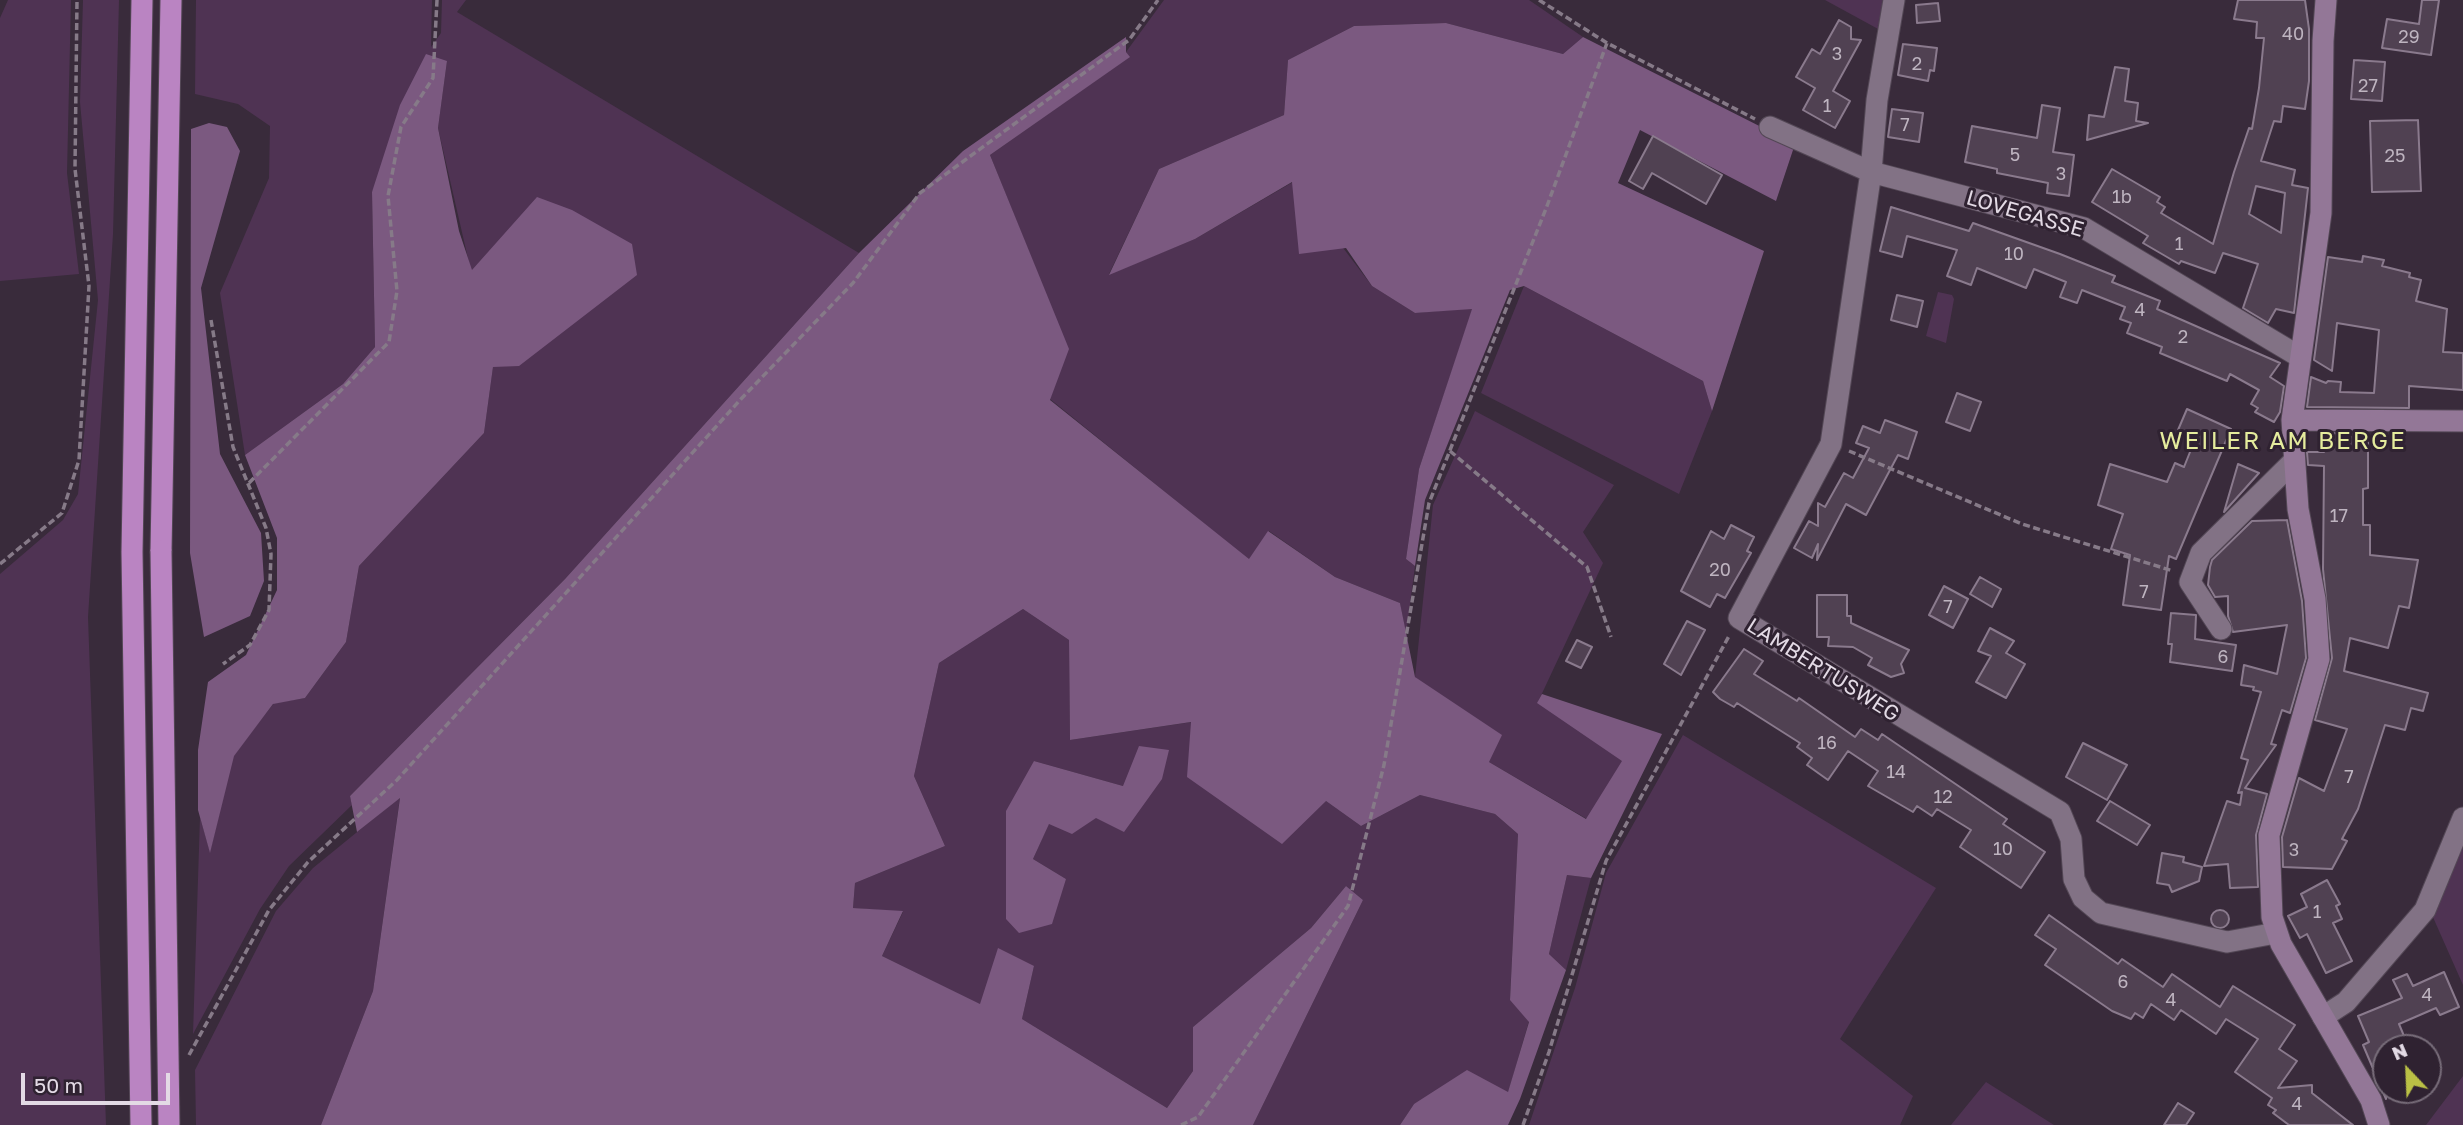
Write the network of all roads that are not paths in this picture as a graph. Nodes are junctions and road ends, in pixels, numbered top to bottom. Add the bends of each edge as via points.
1 (142, 0) edge
2 (171, 0) edge
3 (1894, 0) edge
4 (2326, 0) edge
5 (1770, 127) road end
6 (1871, 172) junction
7 (2300, 357) junction
8 (2292, 421) junction
9 (2463, 421) edge
10 (2294, 461) junction
11 (2221, 629) dead end
12 (2463, 818) edge
13 (2276, 933) junction
14 (2323, 1017) junction
15 (141, 1125) edge
16 (169, 1125) edge
17 (2379, 1125) edge

1 - 15 highway via 132,552
2 - 16 highway, bridge via 161,551
3 - 6 street, LAMBERTUSWEG via 1877,100
4 - 7 main road via 2321,212
5 - 6 street, LOVEGASSE
6 - 7 street, LOVEGASSE via 2084,228
6 - 13 street, LAMBERTUSWEG via 1831,444 1739,618 2060,812 2071,839 2074,879 2083,898 2101,913 2227,942
7 - 8 main road
8 - 9 main road
8 - 10 main road
10 - 11 street via 2201,552 2191,575 2190,582
10 - 13 main road via 2315,599 2319,659 2269,835
12 - 14 street via 2425,910 2346,1002
13 - 14 main road
14 - 17 main road via 2371,1100

